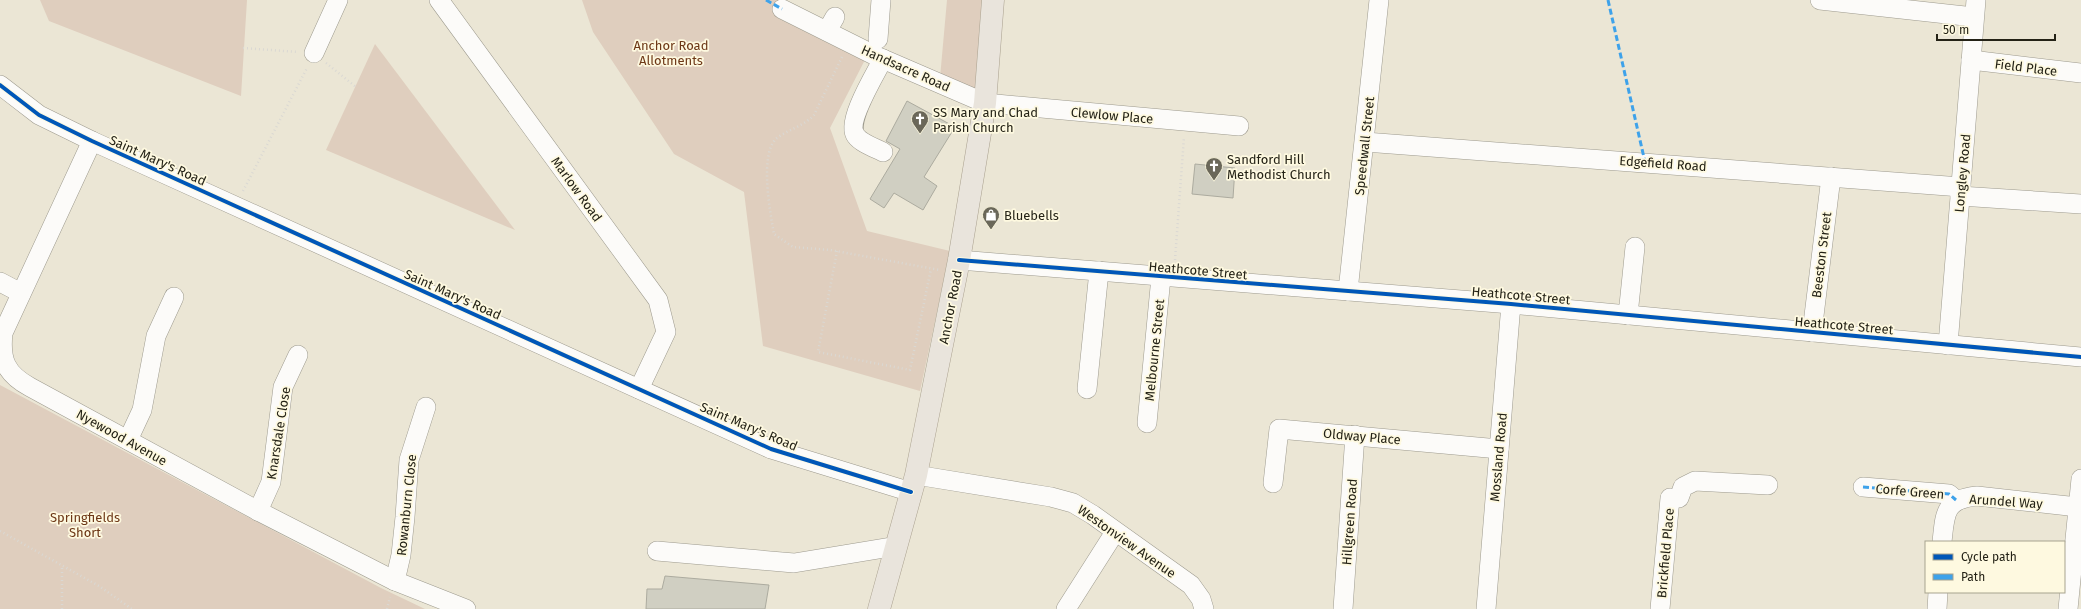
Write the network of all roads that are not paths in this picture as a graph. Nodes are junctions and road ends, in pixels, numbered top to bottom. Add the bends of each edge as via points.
1 (338, 0) edge
2 (439, 0) edge
3 (881, 0) edge
4 (993, 0) edge
5 (1379, 0) edge
6 (1820, 0) edge
7 (782, 9) dead end
8 (1975, 9) edge
9 (878, 39) dead end
10 (314, 54) road end
11 (883, 59) junction
12 (1971, 60) junction
13 (2081, 73) edge
14 (0, 85) edge
15 (984, 103) junction
16 (1239, 126) dead end
17 (92, 141) junction
18 (1365, 142) junction
19 (883, 152) dead end
20 (1831, 177) junction
21 (1960, 192) junction
22 (2081, 204) edge
23 (1635, 247) dead end
24 (958, 267) junction
25 (1099, 271) junction
26 (1167, 278) junction
27 (0, 282) edge
28 (1348, 291) junction
29 (22, 293) junction
30 (174, 297) dead end
31 (1511, 304) junction
32 (1628, 315) junction
33 (1812, 332) junction
34 (1948, 345) junction
35 (298, 355) dead end
36 (2081, 357) edge
37 (1086, 388) dead end
38 (639, 389) junction
39 (426, 407) dead end
40 (1147, 423) dead end
41 (1354, 435) junction
42 (128, 440) junction
43 (1499, 449) junction
44 (2081, 479) edge
45 (1273, 483) dead end
46 (914, 484) junction
47 (1768, 485) dead end
48 (1863, 487) dead end
49 (1956, 500) junction
50 (2078, 508) junction
51 (258, 512) junction
52 (1115, 532) junction
53 (1942, 541) edge
54 (897, 546) junction
55 (657, 552) dead end
56 (395, 581) junction
57 (1938, 593) edge
58 (466, 609) edge
59 (880, 609) edge
60 (1066, 609) edge
61 (1204, 609) edge
62 (1343, 609) edge
63 (1486, 609) edge
64 (1660, 609) edge
65 (1937, 609) edge
66 (2068, 609) edge

1 - 10 street
2 - 38 street, Marlow Road via 658,300 666,332
3 - 9 street
4 - 15 main road, Anchor Road
5 - 18 street, Speedwall Street
6 - 8 street
7 - 11 street, Handsacre Road via 831,24 849,42
8 - 12 street, Longley Road
11 - 15 street, Handsacre Road
11 - 19 street via 852,128 856,137
12 - 13 street, Field Place
12 - 21 street, Longley Road
14 - 17 street, Saint Mary's Road via 39,115
15 - 16 street, Clewlow Place
15 - 24 main road, Anchor Road
17 - 29 street, Nyewood Avenue
17 - 38 street, Saint Mary's Road
18 - 20 street, Edgefield Road
18 - 28 street, Speedwall Street
20 - 21 street, Edgefield Road
20 - 33 street, Beeston Street
21 - 22 street, Edgefield Road
21 - 34 street, Longley Road
23 - 32 street
24 - 25 street, Heathcote Street
24 - 46 main road, Anchor Road
25 - 26 street, Heathcote Street
25 - 37 street
26 - 28 street, Heathcote Street
26 - 40 street, Melbourne Street
27 - 29 street
28 - 31 street, Heathcote Street
29 - 42 street, Nyewood Avenue via 1,340 1,356 8,371 25,385
30 - 42 street via 156,336 142,410
31 - 32 street, Heathcote Street
31 - 43 street, Mossland Road
32 - 33 street, Heathcote Street
33 - 34 street, Heathcote Street
34 - 36 street, Heathcote Street
35 - 51 street, Knarsdale Close via 283,387 271,482
38 - 46 street, Saint Mary's Road via 771,449
39 - 56 street, Rowanburn Close via 408,460 401,555
41 - 43 street, Oldway Place
41 - 45 street, Oldway Place via 1279,429
41 - 62 street, Hillgreen Road
42 - 51 street, Nyewood Avenue
43 - 63 street, Mossland Road
44 - 50 street
46 - 52 street, Westonview Avenue via 1050,497 1073,503
46 - 54 main road, Anchor Road
47 - 64 street, Brickfield Place via 1695,481 1683,487 1672,498
48 - 49 street, Corfe Green via 1949,494
49 - 50 street, Arundel Way via 1976,496
49 - 53 street, Arundel Way via 1949,506 1944,517
50 - 66 street
51 - 56 street, Nyewood Avenue
52 - 60 street
52 - 61 street, Westonview Avenue via 1190,585 1201,599
54 - 55 street via 794,564
54 - 59 main road, Anchor Road
56 - 58 street, Nyewood Avenue
57 - 65 street

